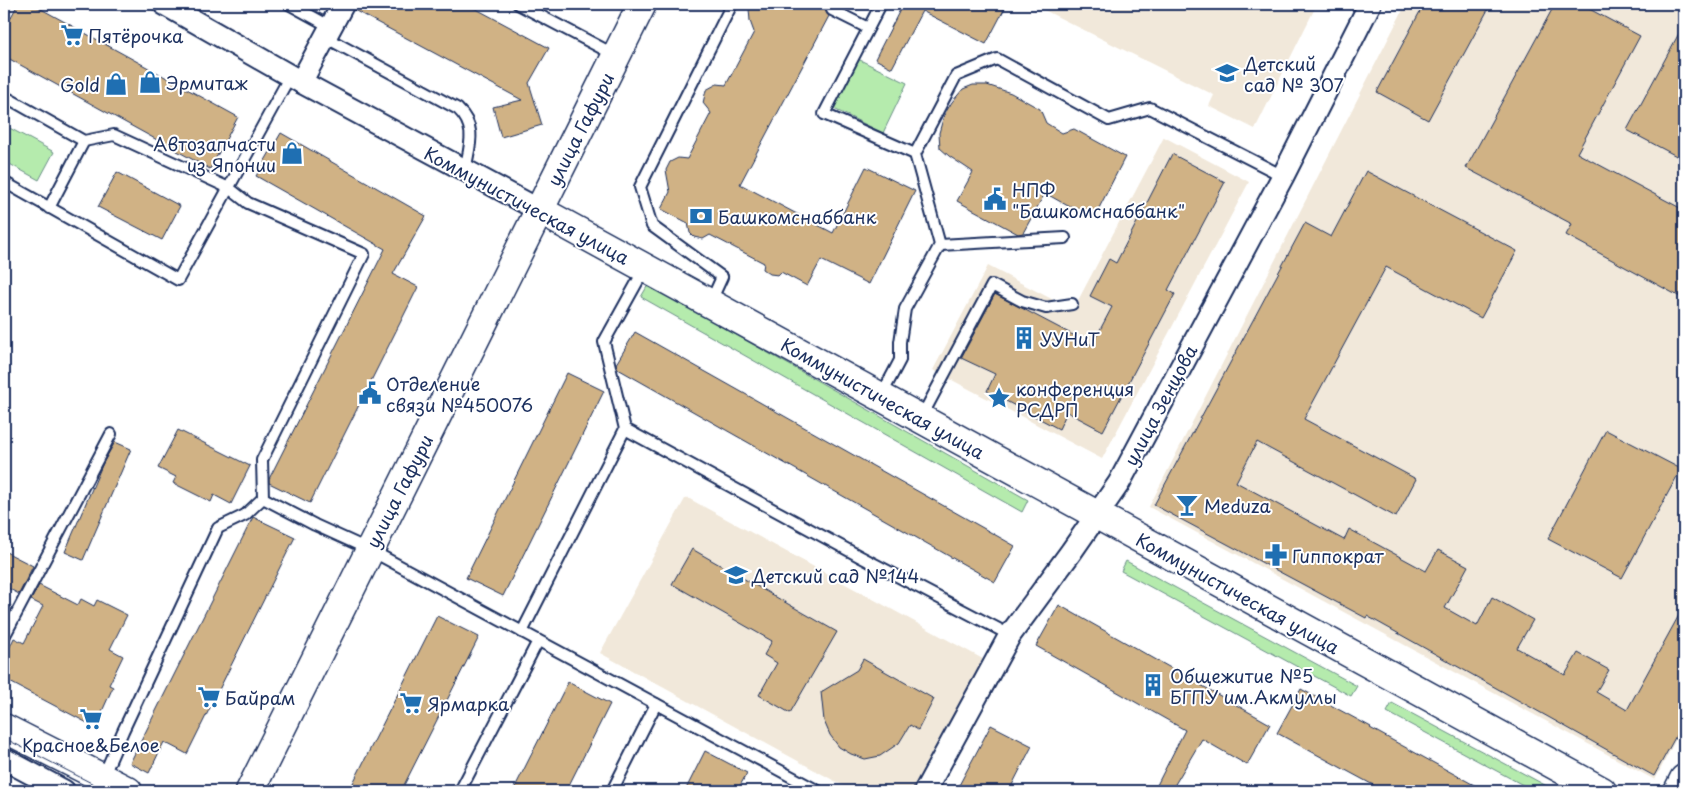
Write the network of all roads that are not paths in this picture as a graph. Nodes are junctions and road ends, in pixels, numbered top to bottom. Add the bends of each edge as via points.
1 (164, 4) edge
2 (288, 4) edge
3 (343, 4) edge
4 (518, 4) edge
5 (642, 4) edge
6 (732, 4) edge
7 (881, 4) edge
8 (1370, 4) edge
9 (832, 10) dead end
10 (868, 28) junction
11 (328, 32) junction
12 (616, 56) junction
13 (295, 79) junction
14 (4, 96) edge
15 (1100, 107) dead end
16 (1109, 120) junction
17 (84, 140) junction
18 (915, 154) junction
19 (465, 171) junction
20 (1283, 176) junction
21 (4, 182) edge
22 (229, 188) junction
23 (49, 208) junction
24 (539, 210) junction
25 (1066, 238) dead end
26 (940, 245) junction
27 (645, 268) junction
28 (710, 304) junction
29 (1072, 304) dead end
30 (880, 397) junction
31 (920, 419) junction
32 (625, 429) junction
33 (111, 434) dead end
34 (263, 498) junction
35 (1097, 516) junction
36 (370, 550) junction
37 (522, 632) junction
38 (1010, 635) junction
39 (4, 637) edge
40 (538, 641) junction
41 (656, 704) junction
42 (4, 728) edge
43 (4, 759) edge
44 (1684, 779) edge
45 (108, 785) edge
46 (64, 791) edge
47 (128, 791) edge
48 (250, 791) edge
49 (460, 791) edge
50 (612, 791) edge
51 (818, 791) edge
52 (924, 791) edge
53 (1602, 791) edge
54 (1678, 791) edge

1 - 13 street, Коммунистическая улица
2 - 11 lane
3 - 11 street
4 - 12 lane
5 - 12 main road, улица Гафури
6 - 28 lane via 640,187 652,226 722,277
7 - 10 lane
8 - 20 street, улица Зенцова
9 - 10 lane
10 - 18 lane via 824,114
11 - 13 street
11 - 19 lane via 458,109 467,118 472,132
12 - 24 main road, улица Гафури
13 - 19 street, Коммунистическая улица
13 - 22 lane
14 - 17 lane
15 - 16 lane
16 - 18 lane via 997,59 956,76
16 - 20 lane via 1150,108
17 - 22 lane via 114,135
17 - 23 lane
18 - 26 lane
19 - 24 street, Коммунистическая улица
20 - 35 street, улица Зенцова via 1119,483
21 - 23 lane
22 - 23 lane via 178,280
22 - 34 lane via 248,203 364,254 262,460
24 - 27 main road, Коммунистическая улица
24 - 36 main road, улица Гафури
25 - 26 lane
26 - 30 lane via 902,307 900,360
27 - 28 main road, Коммунистическая улица
27 - 32 lane via 604,342
28 - 30 main road, Коммунистическая улица
29 - 31 lane via 1046,308 1022,301 992,285
30 - 31 main road, Коммунистическая улица
31 - 35 main road, Коммунистическая улица
32 - 37 lane
32 - 38 lane
33 - 39 lane
34 - 36 lane
34 - 45 lane via 245,515 218,528 123,731
35 - 38 street, улица Зенцова
35 - 53 main road, Коммунистическая улица
36 - 37 lane
36 - 48 main road, улица Гафури
37 - 40 lane
38 - 52 street, улица Зенцова
40 - 41 lane
40 - 49 lane
41 - 50 lane
41 - 51 lane
42 - 45 main road
43 - 46 street
44 - 54 main road
45 - 47 main road

